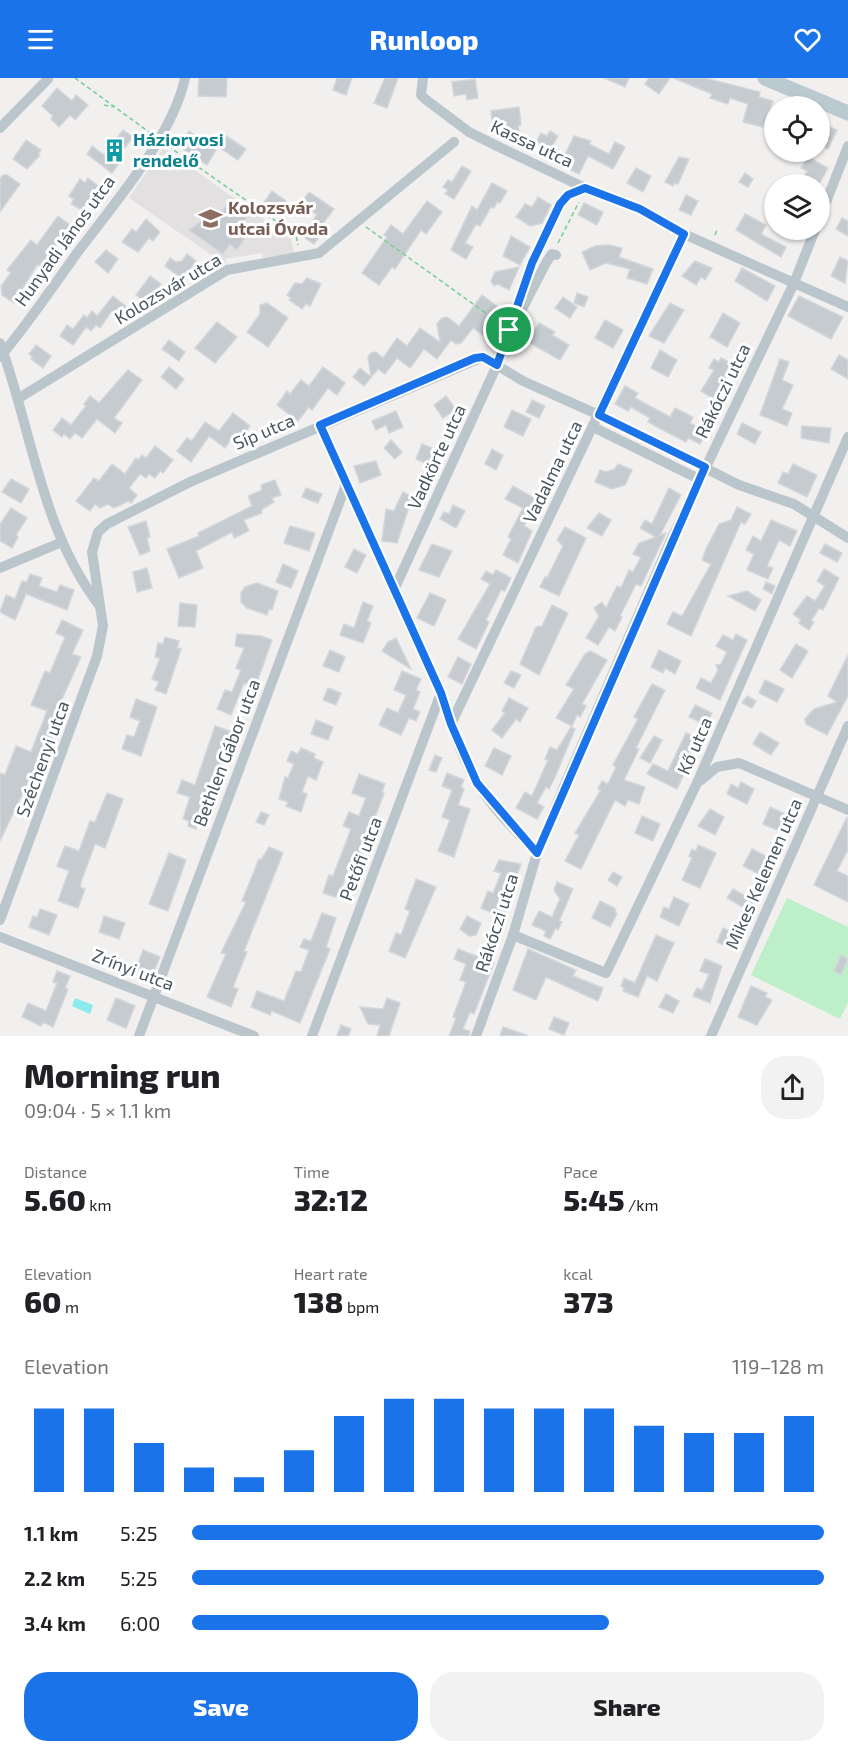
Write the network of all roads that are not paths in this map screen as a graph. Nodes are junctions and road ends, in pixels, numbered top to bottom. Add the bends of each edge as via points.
1 (185, 78) edge
2 (423, 78) edge
3 (765, 78) edge
4 (48, 79) edge
5 (848, 113) edge
6 (0, 128) edge
7 (454, 142) dead end
8 (848, 146) edge
9 (585, 188) junction
10 (830, 192) edge
11 (684, 234) junction
12 (811, 240) edge
13 (554, 255) road end
14 (794, 283) junction
15 (848, 307) edge
16 (508, 333) junction
17 (1, 351) edge
18 (493, 362) junction
19 (19, 398) junction
20 (599, 415) junction
21 (320, 425) junction
22 (593, 427) junction
23 (848, 437) edge
24 (705, 467) junction
25 (699, 479) junction
26 (347, 482) junction
27 (814, 518) junction
28 (848, 538) edge
29 (94, 541) joint
30 (62, 542) junction
31 (0, 568) edge
32 (96, 579) junction
33 (81, 581) junction
34 (394, 590) junction
35 (100, 605) junction
36 (441, 693) junction
37 (451, 724) junction
38 (848, 726) edge
39 (697, 783) junction
40 (816, 796) junction
41 (848, 810) edge
42 (537, 853) junction
43 (0, 920) edge
44 (513, 934) junction
45 (0, 937) edge
46 (153, 996) junction
47 (139, 1036) edge
48 (254, 1036) edge
49 (312, 1036) edge
50 (476, 1036) edge
51 (711, 1036) edge

1 - 17 street, Hunyadi János utca via 181,96 158,139 111,208
2 - 9 street, Kassa utca via 425,99 469,132
3 - 5 street
4 - 6 street
7 - 19 street, Kolozsvár utca via 319,253 227,270
8 - 10 street
9 - 11 street, Kassa utca via 640,209
9 - 16 street, Vadkörte utca via 568,195 560,204 532,263
11 - 14 street, Kassa utca
11 - 20 street, Vadalma utca
12 - 14 street, Rákóczi utca
13 - 16 street, Vadkörte utca
14 - 15 street, Kassa utca
14 - 24 street, Rákóczi utca
16 - 18 street, Vadkörte utca
17 - 19 street
18 - 20 street via 523,381
18 - 21 street, Síp utca via 475,358
18 - 34 street, Vadkörte utca
19 - 30 street via 45,496
20 - 22 street, Vadalma utca
20 - 24 street
21 - 26 street
21 - 29 street, Síp utca via 106,524
22 - 25 street
22 - 37 street, Vadalma utca
23 - 27 street, Kő utca
24 - 25 street, Rákóczi utca
24 - 27 street via 739,485 794,504
25 - 42 street, Rákóczi utca
26 - 34 street
26 - 46 street, Bethlen Gábor utca
27 - 28 street
27 - 39 street, Kő utca
29 - 32 street, Széchenyi utca
30 - 31 street
30 - 33 street
32 - 33 street via 87,585
32 - 35 street, Széchenyi utca
33 - 35 street
34 - 36 street
35 - 43 street, Széchenyi utca via 102,626 96,663
36 - 37 street
36 - 49 street, Petőfi utca
37 - 42 street via 477,783
38 - 40 street, Mikes Kelemen utca
39 - 40 street via 717,767 739,763
39 - 44 street, Kő utca via 606,973
40 - 41 street
40 - 51 street, Mikes Kelemen utca
42 - 44 street, Rákóczi utca
44 - 50 street, Rákóczi utca
45 - 46 street, Zrínyi utca
46 - 47 street, Bethlen Gábor utca
46 - 48 street, Zrínyi utca

